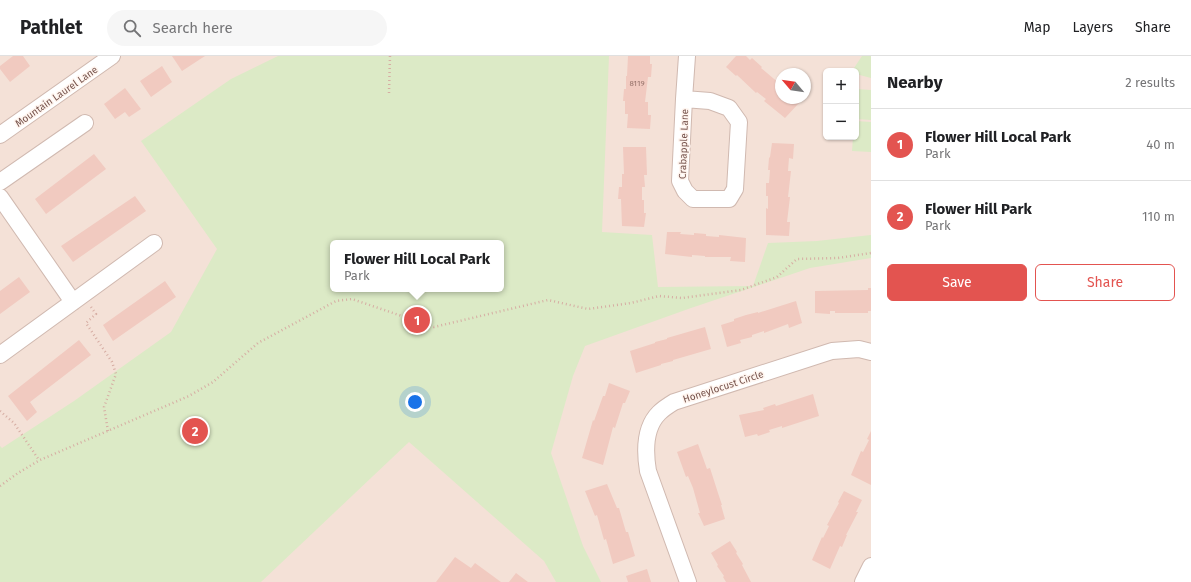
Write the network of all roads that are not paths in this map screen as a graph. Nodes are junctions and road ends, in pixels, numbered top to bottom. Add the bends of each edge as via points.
1 (112, 56) edge
2 (687, 56) edge
3 (684, 99) junction
4 (85, 123) dead end
5 (0, 135) edge
6 (0, 182) edge
7 (0, 197) edge
8 (154, 243) dead end
9 (78, 299) junction
10 (871, 352) edge
11 (0, 355) edge
12 (871, 566) edge
13 (688, 582) edge
14 (863, 582) edge

1 - 5 street, Mountain Laurel Lane
2 - 3 street, Crabapple Lane
3 - 3 street, Crabapple Lane via 680,181 684,191 693,199 729,199 735,189 739,122 728,108 710,101
4 - 6 street
7 - 9 street
8 - 9 street
9 - 11 street
10 - 13 street, Honeylocust Circle via 859,349 832,351 674,402 658,413 650,427 645,456 648,471
12 - 14 street

